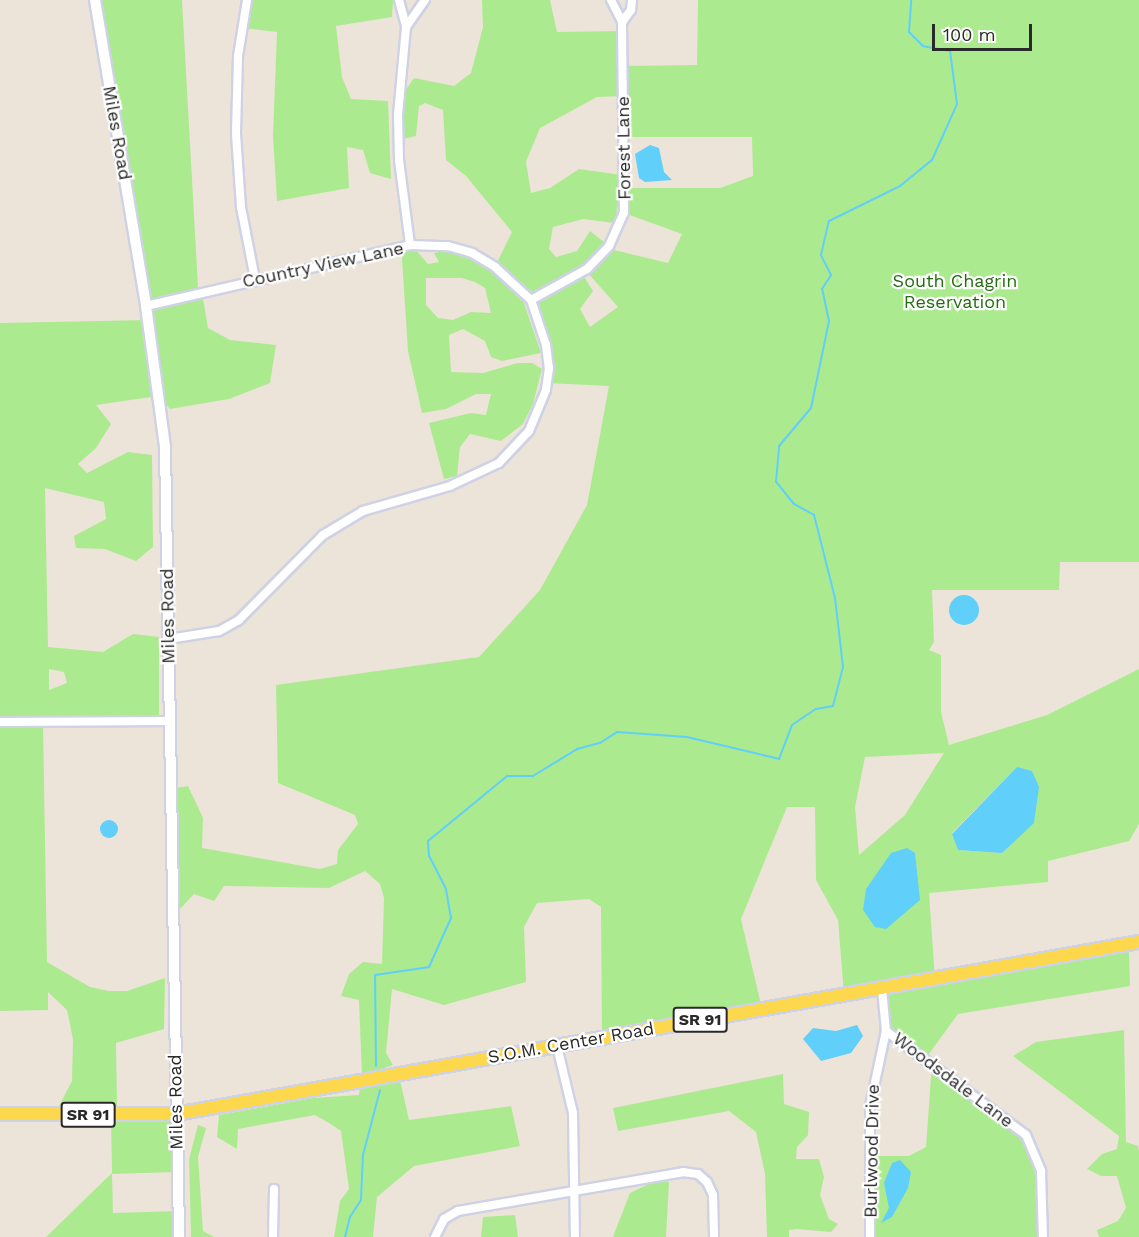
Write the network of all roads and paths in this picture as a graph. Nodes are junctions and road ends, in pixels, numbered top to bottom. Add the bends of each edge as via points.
1 (95, 0) edge
2 (247, 0) edge
3 (399, 0) edge
4 (425, 0) edge
5 (611, 0) edge
6 (632, 0) edge
7 (622, 22) junction
8 (406, 27) junction
9 (410, 245) junction
10 (255, 279) junction
11 (531, 300) junction
12 (146, 306) junction
13 (169, 639) junction
14 (170, 721) junction
15 (0, 722) edge
16 (1139, 942) edge
17 (882, 989) junction
18 (886, 1031) junction
19 (557, 1046) junction
20 (0, 1114) edge
21 (176, 1114) junction
22 (274, 1189) dead end
23 (575, 1192) junction
24 (178, 1237) edge
25 (273, 1237) edge
26 (435, 1237) edge
27 (576, 1237) edge
28 (714, 1237) edge
29 (870, 1237) edge
30 (1043, 1237) edge

1 - 12 main road, Miles Road
2 - 10 street via 238,56 236,134 241,207
3 - 8 street
4 - 8 street
5 - 7 street, Forest Lane
6 - 7 street, Forest Lane via 632,10
7 - 11 street, Forest Lane via 624,213 609,246 587,269
8 - 9 street via 398,115 399,160
9 - 10 street, Country View Lane
9 - 11 street, Country View Lane via 448,246 472,253 495,267
10 - 12 street, Country View Lane
11 - 13 street, Country View Lane via 546,345 546,390 529,431 499,464 478,476 388,501 341,522 295,559 239,620 219,631
12 - 13 main road, Miles Road via 165,447
13 - 14 main road, Miles Road
14 - 15 street
14 - 21 main road, Miles Road
16 - 17 main road, S.O.M. Center Road / SR 91
17 - 18 street, Woodsdale Lane
17 - 19 main road, S.O.M. Center Road / SR 91
18 - 29 street, Burlwood Drive via 870,1106
18 - 30 street, Woodsdale Lane via 1026,1135 1041,1171
19 - 21 main road, S.O.M. Center Road / SR 91
19 - 23 street via 573,1113
20 - 21 main road, S.O.M. Center Road / SR 91
21 - 24 main road, Miles Road
22 - 25 street
23 - 26 street via 458,1211 444,1219
23 - 27 street
23 - 28 street via 683,1172 698,1174 713,1195

